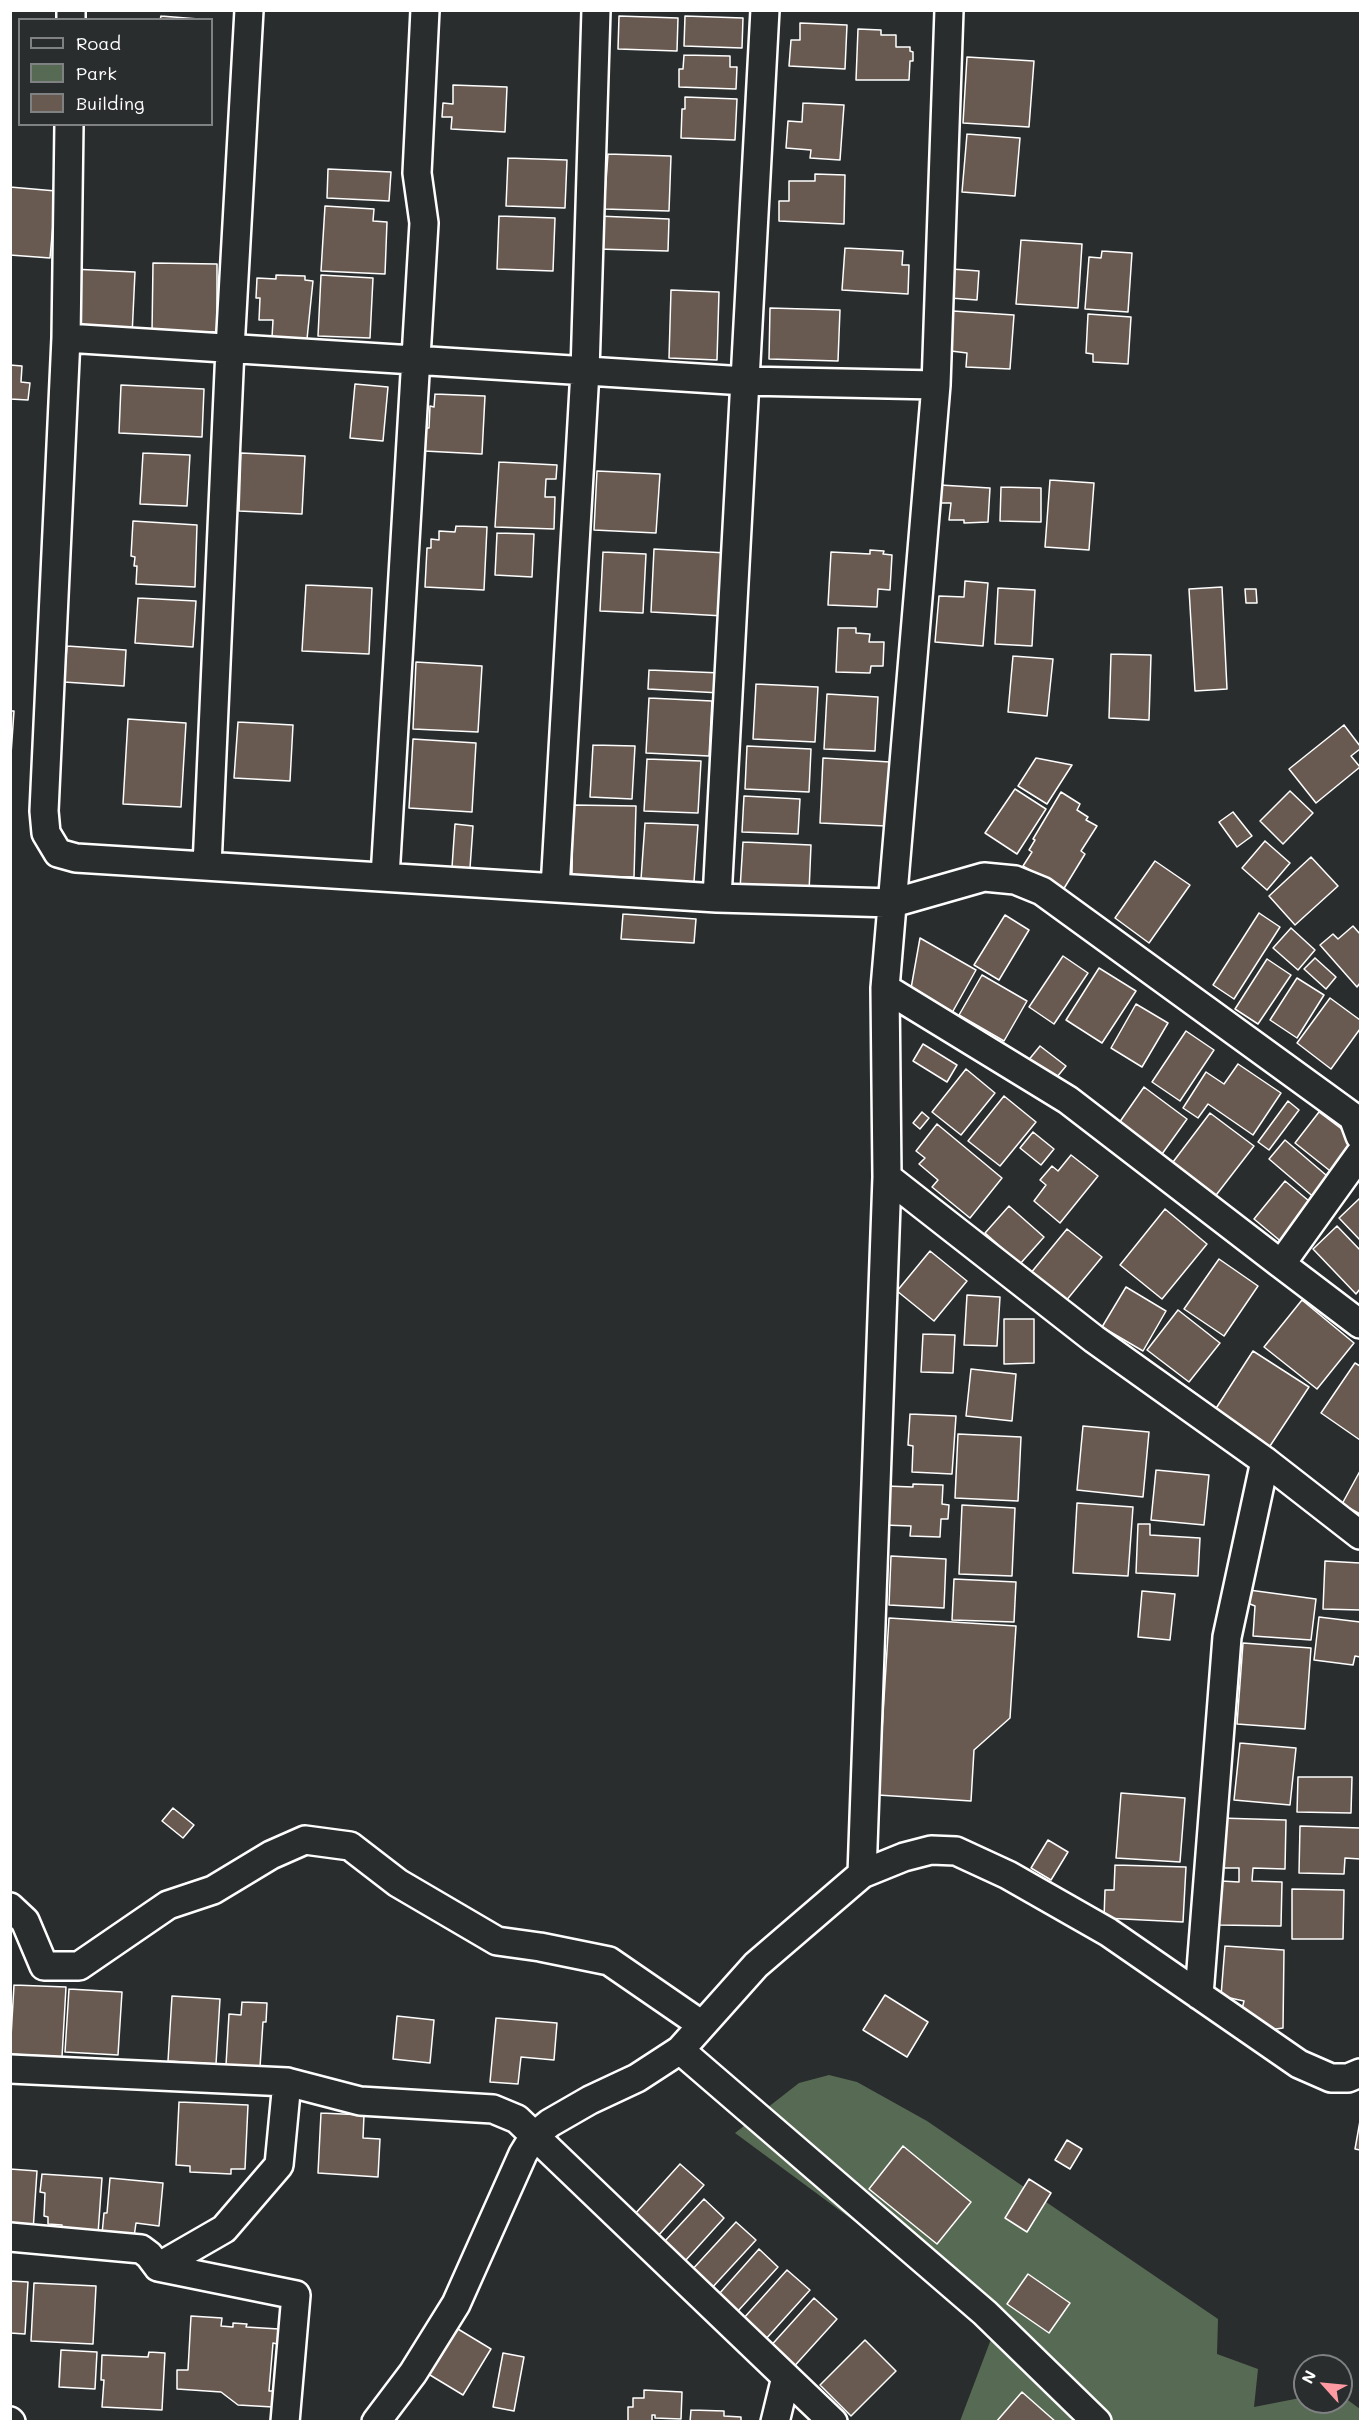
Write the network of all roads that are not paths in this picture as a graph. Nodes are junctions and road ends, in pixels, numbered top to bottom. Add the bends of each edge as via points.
1 (249, 10) edge
2 (425, 10) edge
3 (596, 10) edge
4 (765, 10) edge
5 (949, 10) edge
6 (69, 126) edge
7 (66, 338) junction
8 (230, 349) junction
9 (417, 360) junction
10 (585, 371) junction
11 (745, 381) junction
12 (936, 385) junction
13 (207, 866) junction
14 (384, 878) junction
15 (555, 888) junction
16 (717, 898) junction
17 (893, 903) junction
18 (885, 988) junction
19 (1360, 1136) edge
20 (1360, 1154) edge
21 (887, 1177) junction
22 (1281, 1264) junction
23 (1360, 1324) edge
24 (1265, 1461) junction
25 (1360, 1535) edge
26 (862, 1874) junction
27 (10, 1907) edge
28 (1199, 1995) junction
29 (702, 2025) junction
30 (680, 2050) junction
31 (10, 2069) edge
32 (1360, 2073) edge
33 (287, 2082) junction
34 (534, 2136) junction
35 (10, 2237) edge
36 (158, 2267) junction
37 (786, 2377) junction
38 (285, 2421) edge
39 (376, 2421) edge
40 (775, 2421) edge
41 (833, 2421) edge
42 (1097, 2421) edge

1 - 8 street
2 - 9 street via 417,173 424,223
3 - 10 street
4 - 11 street
5 - 12 street
6 - 7 street
7 - 8 street
7 - 13 street via 46,833 58,853 76,858
8 - 9 street
8 - 13 street
9 - 10 street
9 - 14 street
10 - 11 street
10 - 15 street
11 - 12 street
11 - 16 street
12 - 17 street
13 - 14 street
14 - 15 street
15 - 16 street
16 - 17 street
17 - 18 street
17 - 19 street via 984,877 1015,880 1042,891 1353,1117
18 - 21 street
18 - 22 street via 1068,1101
20 - 22 street
21 - 24 street via 1094,1339
21 - 26 street
22 - 23 street
24 - 25 street
24 - 28 street via 1227,1637
26 - 28 street via 931,1850 956,1851 1008,1875 1108,1932
26 - 29 street via 756,1965
27 - 29 street via 25,1921 44,1966 79,1966 168,1905 213,1890 271,1855 305,1840 350,1846 398,1883 497,1941 609,1961
28 - 32 street via 1299,2064 1331,2079
29 - 30 street
30 - 34 street via 637,2078 560,2117
30 - 42 street via 985,2313
31 - 33 street
33 - 34 street via 360,2101 493,2109 517,2120
33 - 36 street via 279,2165 224,2229
34 - 37 street
34 - 39 street via 522,2154 456,2304 413,2373
35 - 36 street via 141,2249
36 - 38 street via 296,2295
37 - 40 street
37 - 41 street

